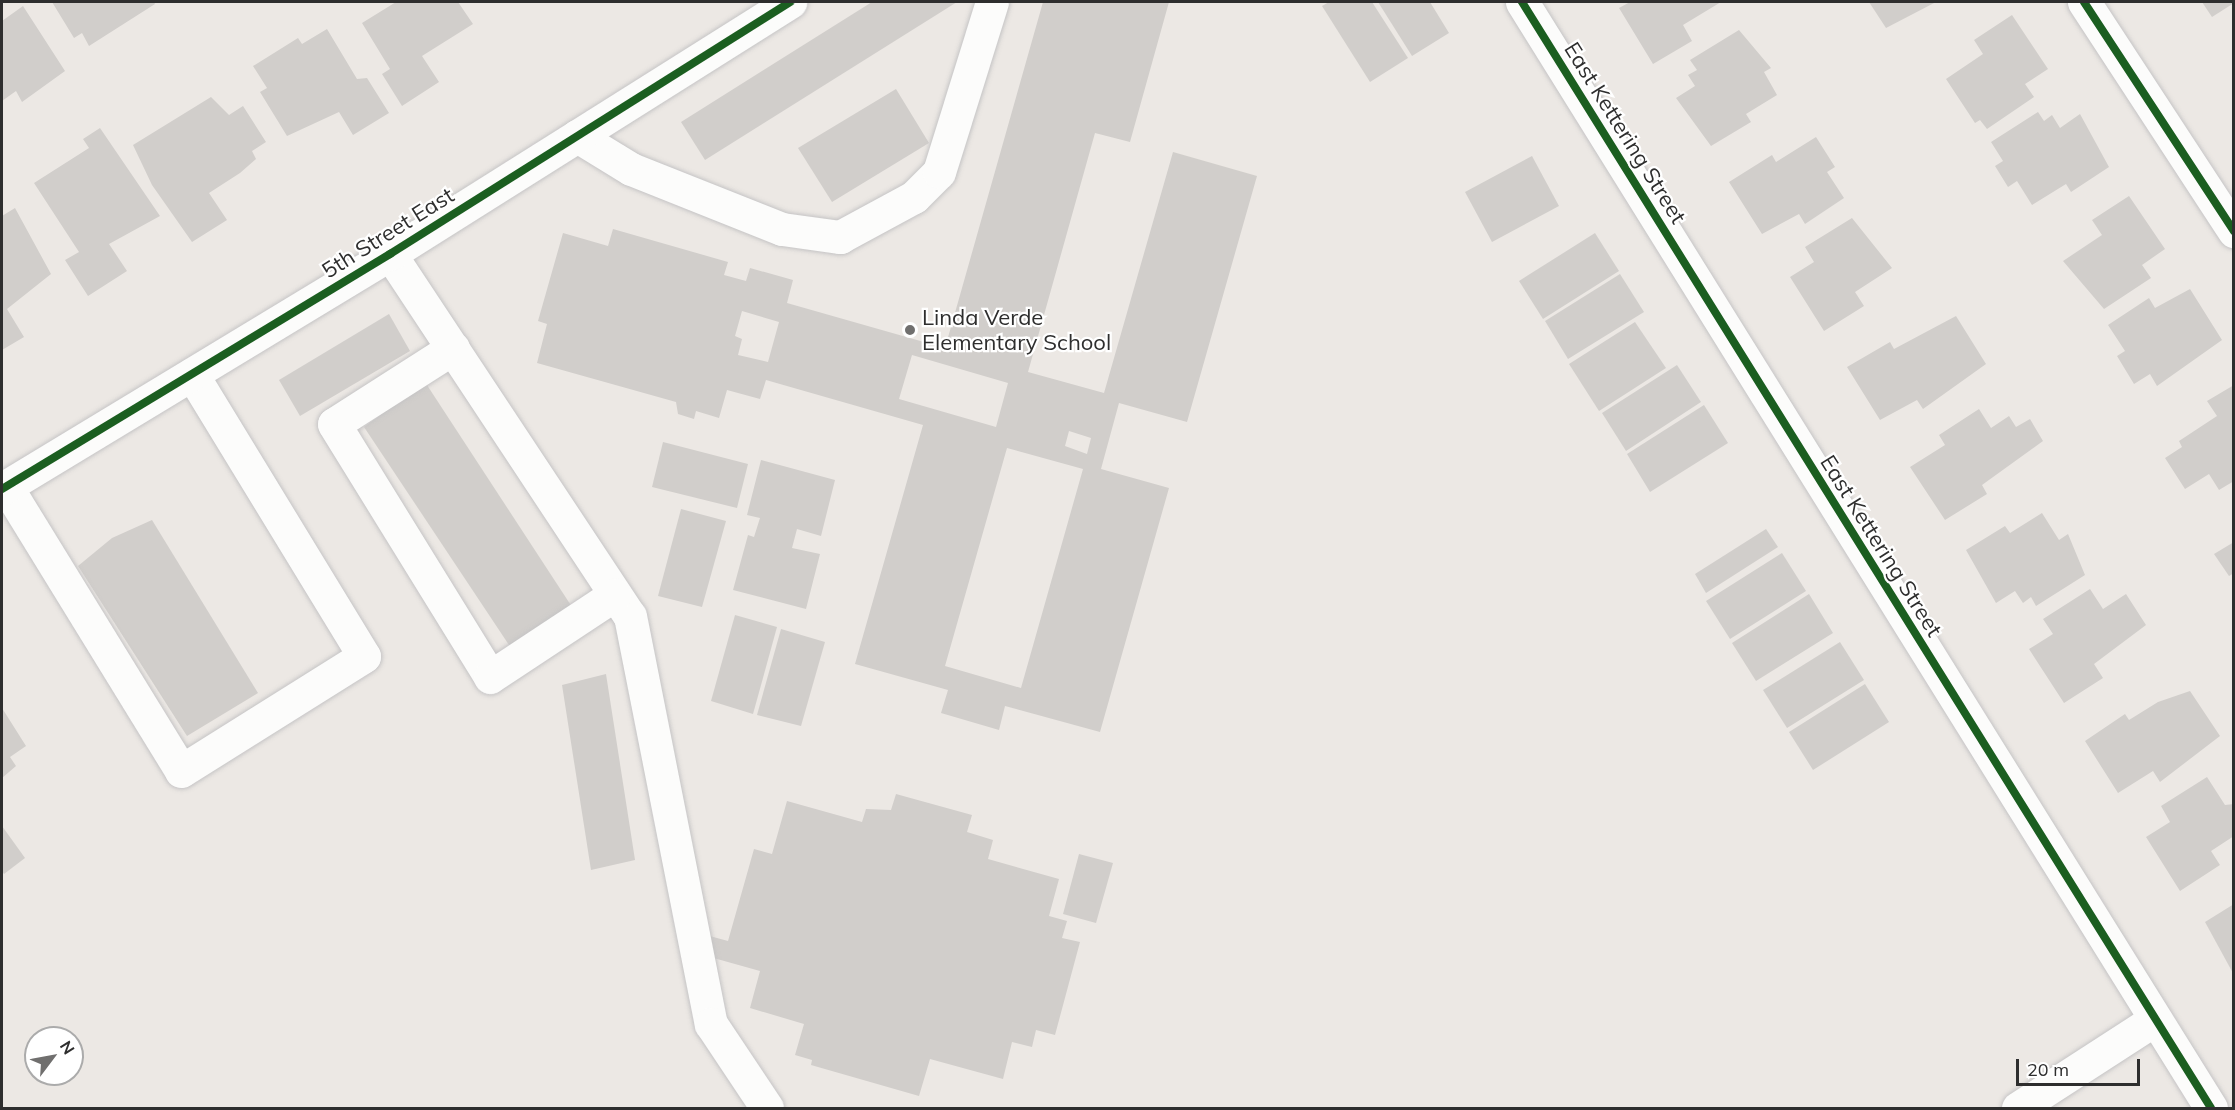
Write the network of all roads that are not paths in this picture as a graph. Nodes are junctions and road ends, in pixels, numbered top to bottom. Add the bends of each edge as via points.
1 (790, 2) edge
2 (992, 2) edge
3 (1522, 2) edge
4 (2084, 2) edge
5 (577, 136) junction
6 (2234, 231) edge
7 (390, 254) junction
8 (453, 348) junction
9 (192, 374) junction
10 (4, 488) edge
11 (614, 595) junction
12 (2154, 1020) junction
13 (768, 1108) edge
14 (2018, 1108) edge
15 (2211, 1108) edge

1 - 5 street, 5th Street East
2 - 5 street via 939,172 882,218 840,237 782,229 631,170
3 - 12 street, East Kettering Street
4 - 6 street
5 - 7 street, 5th Street East
7 - 8 street
7 - 9 street, 5th Street East
8 - 11 street
8 - 11 street via 334,424 490,677
9 - 10 street, 5th Street East
9 - 10 street via 364,656 181,771
11 - 13 street via 630,616 711,1024
12 - 14 street
12 - 15 street, East Kettering Street

